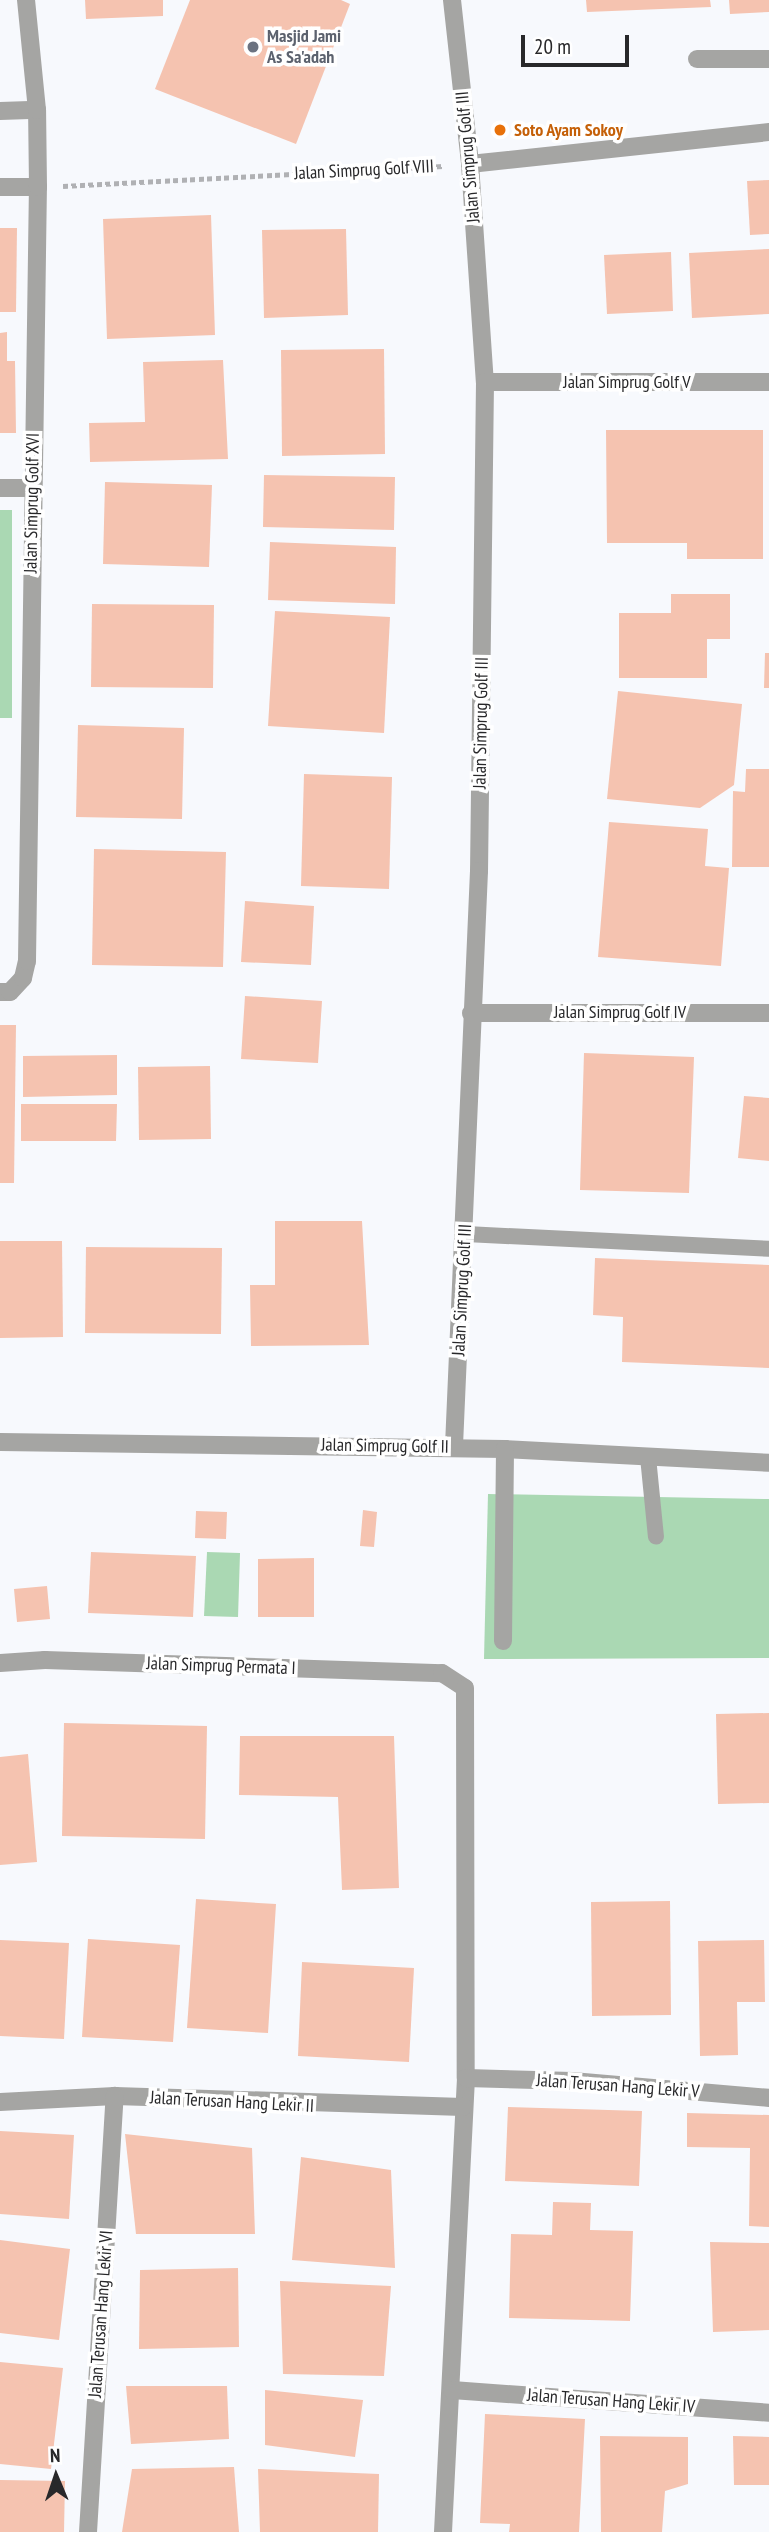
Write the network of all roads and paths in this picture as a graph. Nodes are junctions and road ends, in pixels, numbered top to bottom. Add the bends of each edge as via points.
1 (26, 0) edge
2 (452, 0) edge
3 (697, 59) dead end
4 (769, 59) edge
5 (37, 110) junction
6 (0, 111) edge
7 (769, 132) edge
8 (470, 164) junction
9 (0, 187) edge
10 (38, 187) junction
11 (485, 382) junction
12 (769, 382) edge
13 (0, 488) edge
14 (32, 488) junction
15 (0, 992) edge
16 (471, 1013) junction
17 (769, 1013) edge
18 (466, 1234) junction
19 (769, 1249) edge
20 (0, 1441) edge
21 (454, 1447) junction
22 (505, 1449) junction
23 (648, 1457) junction
24 (769, 1463) edge
25 (656, 1537) dead end
26 (503, 1641) dead end
27 (0, 1664) edge
28 (466, 2078) junction
29 (115, 2096) junction
30 (769, 2098) edge
31 (0, 2102) edge
32 (463, 2108) junction
33 (452, 2390) junction
34 (769, 2413) edge
35 (88, 2532) edge
36 (443, 2532) edge

1 - 5 street, Jalan Simprug Golf XVI
2 - 8 street, Jalan Simprug Golf III
3 - 4 street
5 - 6 street
5 - 10 street, Jalan Simprug Golf XVI
7 - 8 street
8 - 10 path, Jalan Simprug Golf VIII
8 - 11 street, Jalan Simprug Golf III
9 - 10 street
10 - 14 street, Jalan Simprug Golf XVI
11 - 12 street, Jalan Simprug Golf V
11 - 16 street, Jalan Simprug Golf III via 479,871
13 - 14 street
14 - 15 street, Jalan Simprug Golf XVI via 27,961 23,978 10,992
16 - 17 street, Jalan Simprug Golf IV
16 - 18 street, Jalan Simprug Golf III
18 - 19 lane
18 - 21 street, Jalan Simprug Golf III
20 - 21 street, Jalan Simprug Golf II
21 - 22 street, Jalan Simprug Golf II
22 - 23 street, Jalan Simprug Golf II
22 - 26 street
23 - 24 street, Jalan Simprug Golf II
23 - 25 lane
27 - 28 street, Jalan Simprug Permata I via 45,1660 442,1673 460,1682 469,1700
28 - 30 street, Jalan Terusan Hang Lekir V via 572,2081
28 - 32 street
29 - 31 street, Jalan Terusan Hang Lekir II
29 - 32 street, Jalan Terusan Hang Lekir II
29 - 35 street, Jalan Terusan Hang Lekir VI
32 - 33 street
33 - 34 street, Jalan Terusan Hang Lekir IV
33 - 36 street

